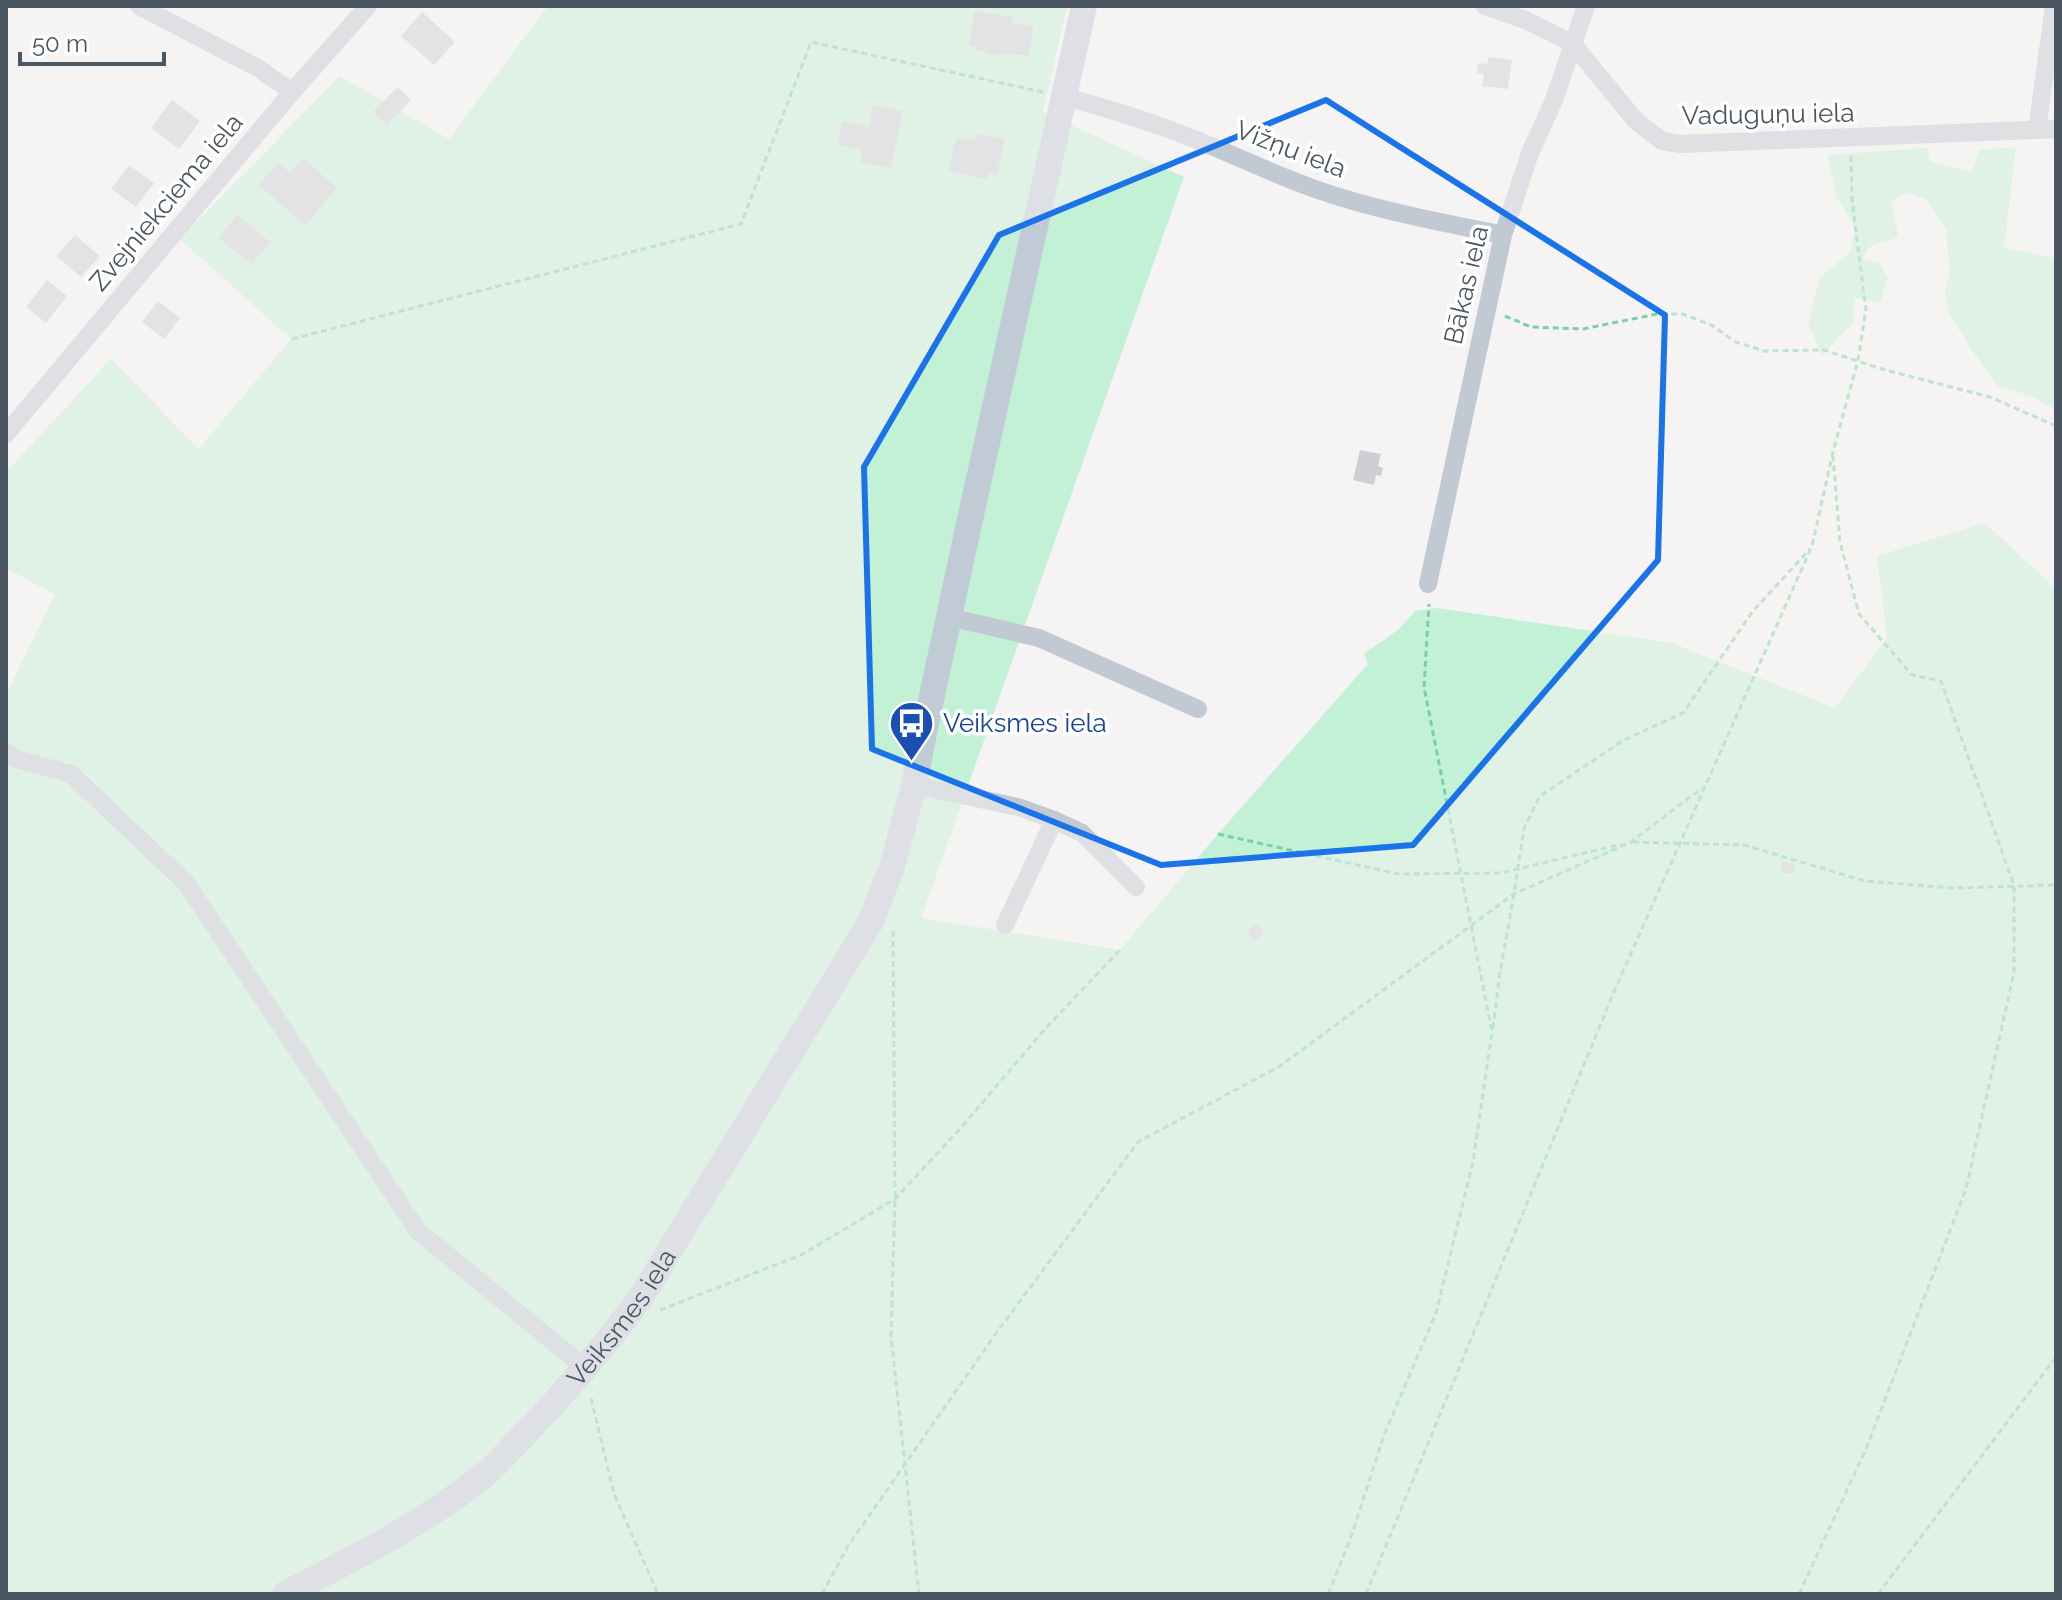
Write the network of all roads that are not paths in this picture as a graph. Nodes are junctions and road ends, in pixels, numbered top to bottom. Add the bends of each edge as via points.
1 (139, 6) edge
2 (368, 6) edge
3 (1084, 6) edge
4 (1485, 6) edge
5 (1586, 6) edge
6 (2054, 6) edge
7 (1572, 43) junction
8 (292, 92) junction
9 (1065, 97) junction
10 (2056, 129) edge
11 (2037, 130) junction
12 (1503, 235) junction
13 (6, 434) edge
14 (1428, 584) road end
15 (949, 617) junction
16 (1198, 709) dead end
17 (6, 752) edge
18 (914, 785) junction
19 (1054, 820) junction
20 (1136, 887) dead end
21 (1005, 925) dead end
22 (584, 1367) junction
23 (285, 1594) edge

1 - 8 street via 258,68
2 - 8 street, Zvejniekciema iela
3 - 9 main road, Veiksmes iela
4 - 7 street, Vaduguņu iela
5 - 7 street, Bākas iela
6 - 11 street
7 - 11 street, Vaduguņu iela via 1636,121 1662,141
7 - 12 street, Bākas iela
8 - 13 street, Zvejniekciema iela
9 - 12 street, Vižņu iela via 1200,141 1321,191
9 - 15 main road, Veiksmes iela
10 - 11 street, Vaduguņu iela
12 - 14 street, Bākas iela
15 - 16 street via 1039,638
15 - 18 main road, Veiksmes iela
17 - 22 street via 71,774 186,883 418,1231
18 - 19 street
18 - 22 main road, Veiksmes iela via 870,923 640,1299
19 - 20 street via 1082,833
19 - 21 street
22 - 23 main road, Veiksmes iela via 485,1474 425,1517

